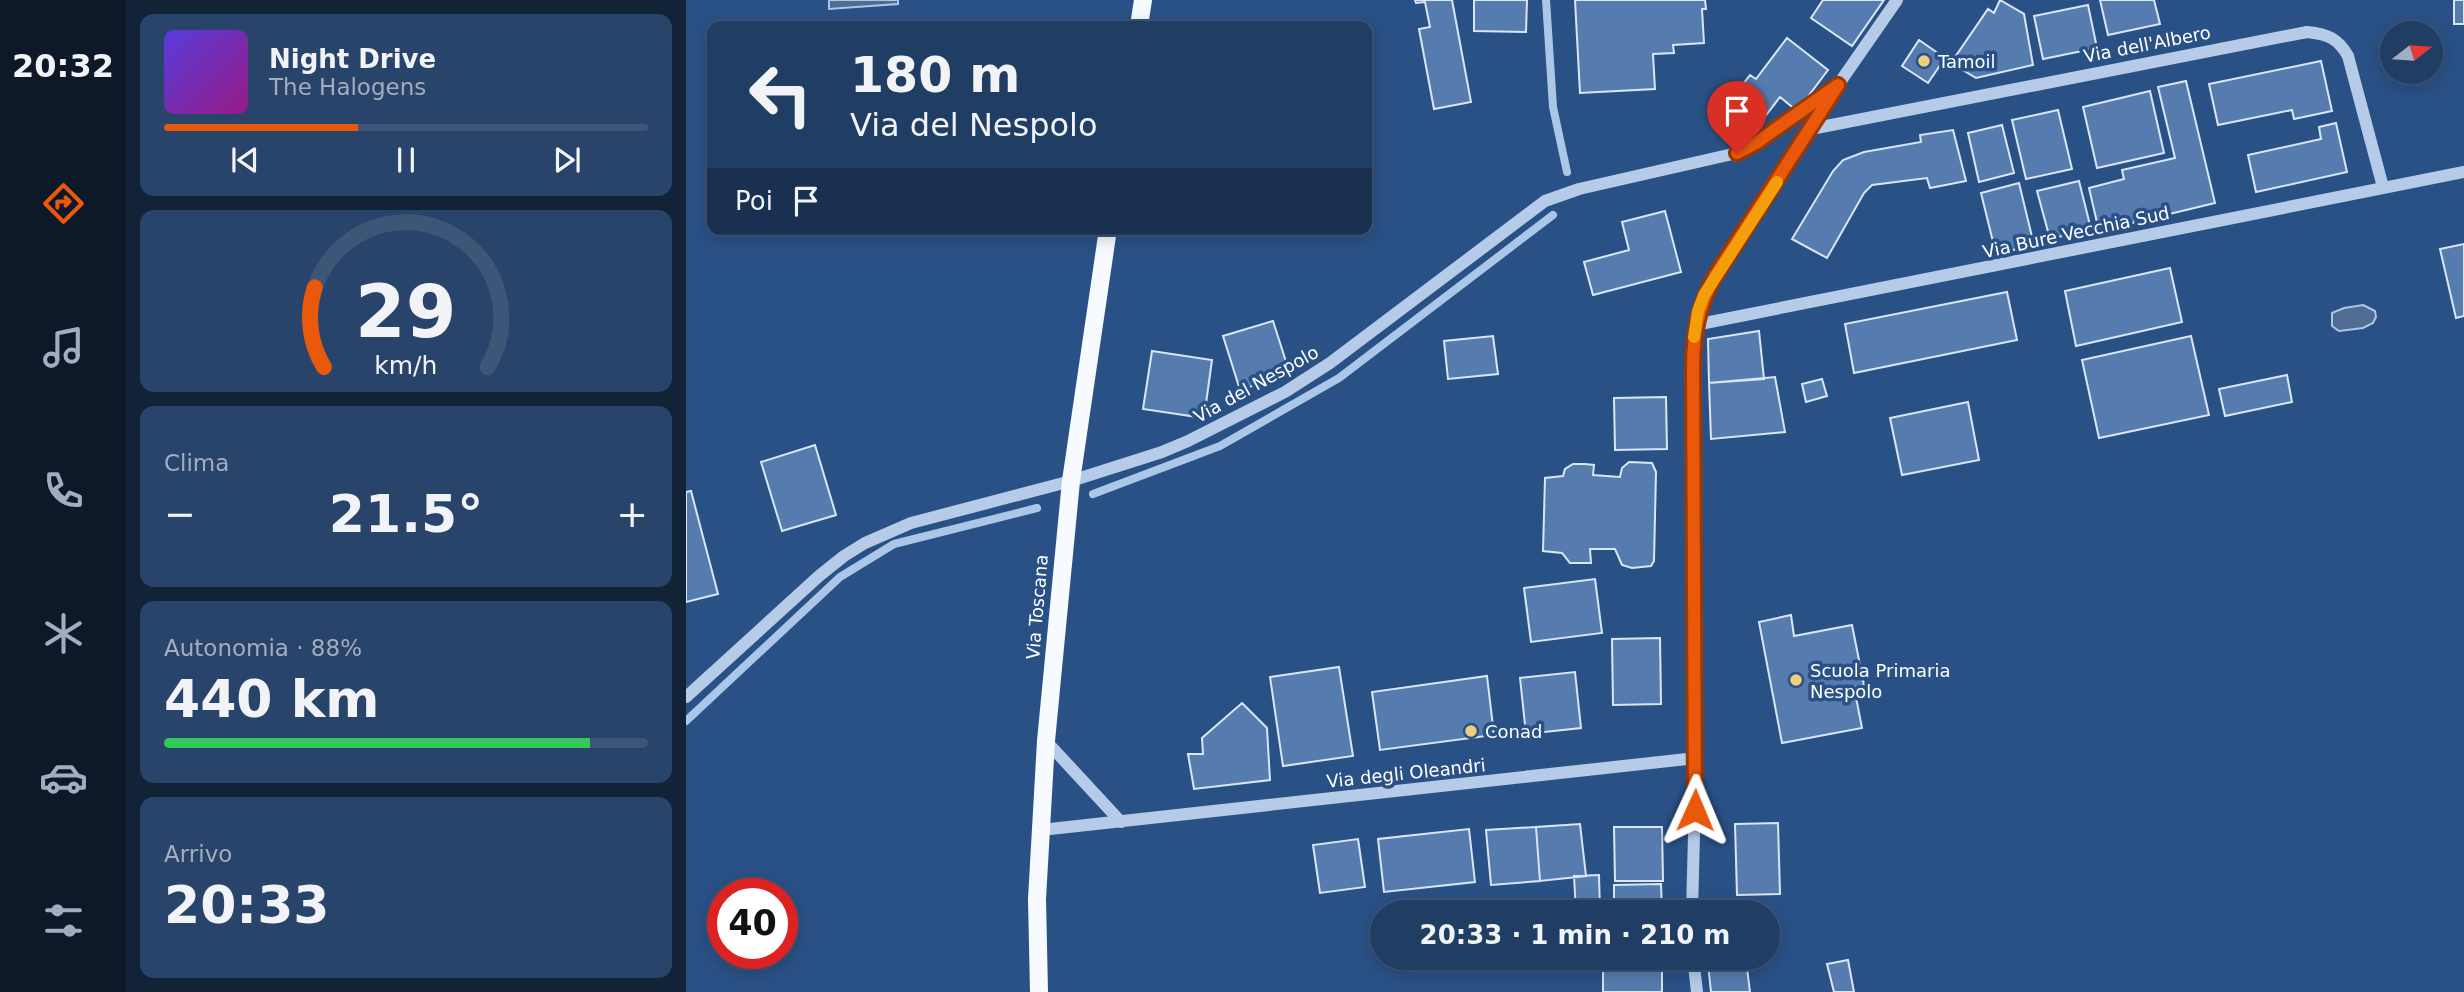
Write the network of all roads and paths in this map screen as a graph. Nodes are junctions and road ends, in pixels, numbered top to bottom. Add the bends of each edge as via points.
1 (1143, 0) edge
2 (1896, 0) edge
3 (1140, 21) edge
4 (1838, 85) junction
5 (1811, 129) junction
6 (2464, 172) edge
7 (2383, 187) junction
8 (1107, 235) edge
9 (1695, 325) junction
10 (1070, 481) junction
11 (686, 697) edge
12 (1046, 741) junction
13 (1696, 758) junction
14 (1121, 822) junction
15 (1041, 830) junction
16 (1692, 900) edge
17 (1694, 970) edge
18 (1039, 992) edge
19 (1697, 992) edge

1 - 3 main road
2 - 4 street
4 - 5 street
4 - 10 street, Via del Nespolo via 1737,153 1545,201 1331,363 1285,392 1162,452
5 - 7 street, Via dell'Albero via 2286,35 2322,33 2339,41 2348,56
5 - 9 street via 1715,276
6 - 7 street, Via Bure Vecchia Sud
7 - 9 street, Via Bure Vecchia Sud
8 - 10 main road, Via Toscana
9 - 13 street
10 - 11 street, Via del Nespolo via 911,523 865,543 819,576
10 - 12 main road, Via Toscana
12 - 14 street
12 - 15 main road, Via Toscana
13 - 14 street, Via degli Oleandri
13 - 16 street
14 - 15 street, Via degli Oleandri
15 - 18 main road, Via Toscana
17 - 19 street

